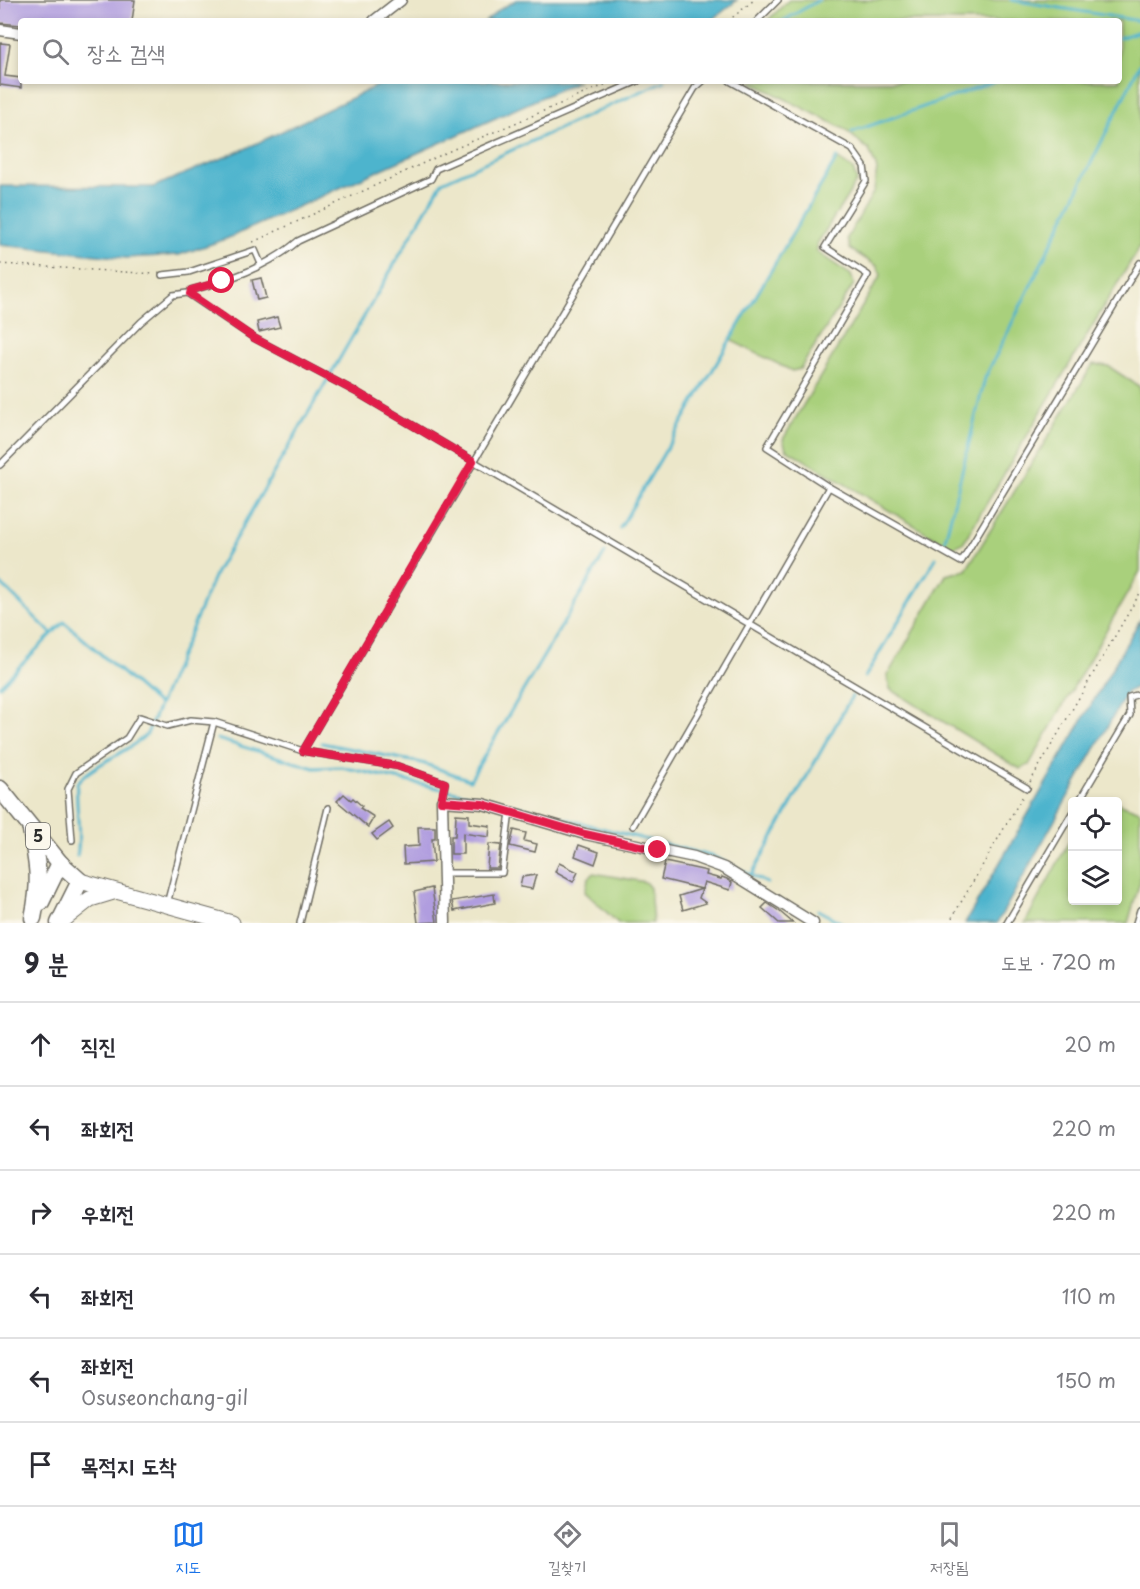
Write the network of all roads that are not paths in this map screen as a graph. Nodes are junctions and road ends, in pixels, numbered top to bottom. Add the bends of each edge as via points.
1 (401, 0) edge
2 (778, 0) edge
3 (378, 18) edge
4 (760, 18) edge
5 (0, 30) edge
6 (18, 33) edge
7 (631, 84) edge
8 (700, 84) edge
9 (735, 84) edge
10 (1140, 263) edge
11 (261, 264) junction
12 (162, 275) road end
13 (190, 294) junction
14 (473, 461) junction
15 (0, 465) edge
16 (829, 487) junction
17 (749, 625) junction
18 (1140, 694) edge
19 (214, 722) junction
20 (303, 751) junction
21 (1027, 788) road end
22 (0, 789) edge
23 (1081, 797) edge
24 (441, 801) junction
25 (328, 808) dead end
26 (510, 812) junction
27 (1068, 820) edge
28 (30, 826) junction
29 (633, 826) dead end
30 (72, 840) dead end
31 (60, 863) junction
32 (444, 873) junction
33 (80, 880) junction
34 (117, 891) junction
35 (167, 905) junction
36 (1140, 910) edge
37 (32, 921) edge
38 (59, 923) edge
39 (232, 923) edge
40 (300, 923) edge
41 (444, 923) edge
42 (813, 923) edge
43 (1007, 923) edge
44 (1136, 923) edge

1 - 3 street
2 - 4 lane
5 - 6 street
7 - 11 lane via 436,170 431,179 298,242
8 - 14 lane
9 - 16 lane via 852,149 864,166 866,181 825,247 868,275 766,447
10 - 16 lane via 961,562
11 - 12 lane via 255,250 189,272
11 - 13 lane via 191,290
13 - 14 lane via 254,338
13 - 15 lane via 179,293 164,301
14 - 17 lane
14 - 20 lane
16 - 17 lane
17 - 21 lane
17 - 29 lane
18 - 23 lane via 1130,697 1130,715
19 - 20 lane
19 - 30 lane via 191,720 166,726 140,717 127,738 76,773 68,789
19 - 35 lane
20 - 24 lane via 397,766 445,783
22 - 28 main road, 5
24 - 26 street via 483,804
24 - 32 street
25 - 40 lane
26 - 32 lane via 502,873
26 - 42 street via 585,834 694,857 724,868
27 - 43 lane
28 - 31 main road, 5
28 - 37 main road via 39,867
31 - 33 main road, 5
31 - 37 main road, 5
32 - 41 street
33 - 34 main road
33 - 38 main road
34 - 35 main road
34 - 38 main road via 100,893
35 - 39 main road
36 - 44 lane

